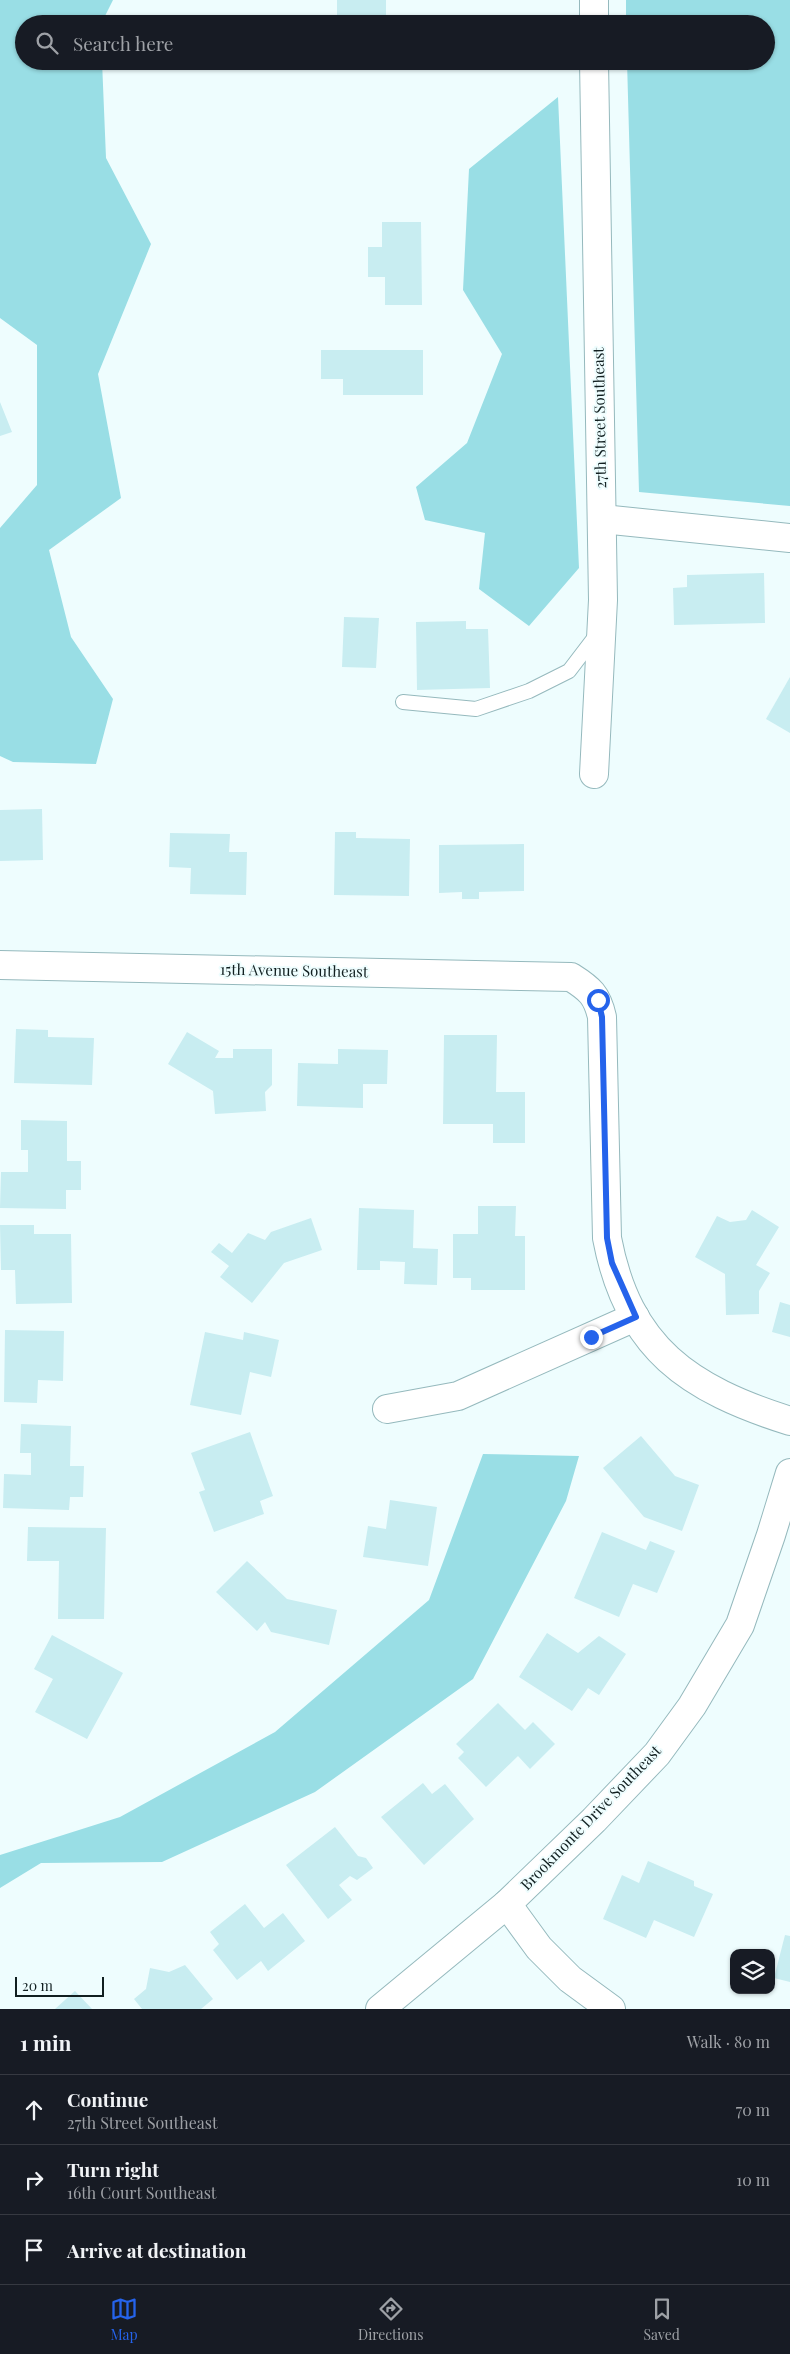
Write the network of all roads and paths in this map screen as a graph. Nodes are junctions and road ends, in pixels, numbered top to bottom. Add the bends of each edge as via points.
1 (594, 0) edge
2 (594, 15) edge
3 (594, 70) edge
4 (602, 519) junction
5 (790, 538) edge
6 (602, 628) junction
7 (403, 702) dead end
8 (594, 774) dead end
9 (0, 965) edge
10 (636, 1317) junction
11 (386, 1409) dead end
12 (790, 1421) edge
13 (790, 1473) edge
14 (507, 1904) junction
15 (380, 2009) edge
16 (611, 2009) edge

1 - 2 street
3 - 4 street, 27th Street Southeast
4 - 5 street
4 - 6 street, 27th Street Southeast
6 - 7 lane via 569,671 528,691 476,709
6 - 8 street, 27th Street Southeast
9 - 10 street, 15th Avenue Southeast via 571,977 598,1000 602,1017 607,1238 612,1263
10 - 11 street via 458,1396
10 - 12 street via 647,1337 681,1372 746,1407
13 - 14 street, Brookmonte Drive Southeast via 740,1625 692,1706 657,1754
14 - 15 street, Brookmonte Drive Southeast
14 - 16 street via 538,1948 570,1979

